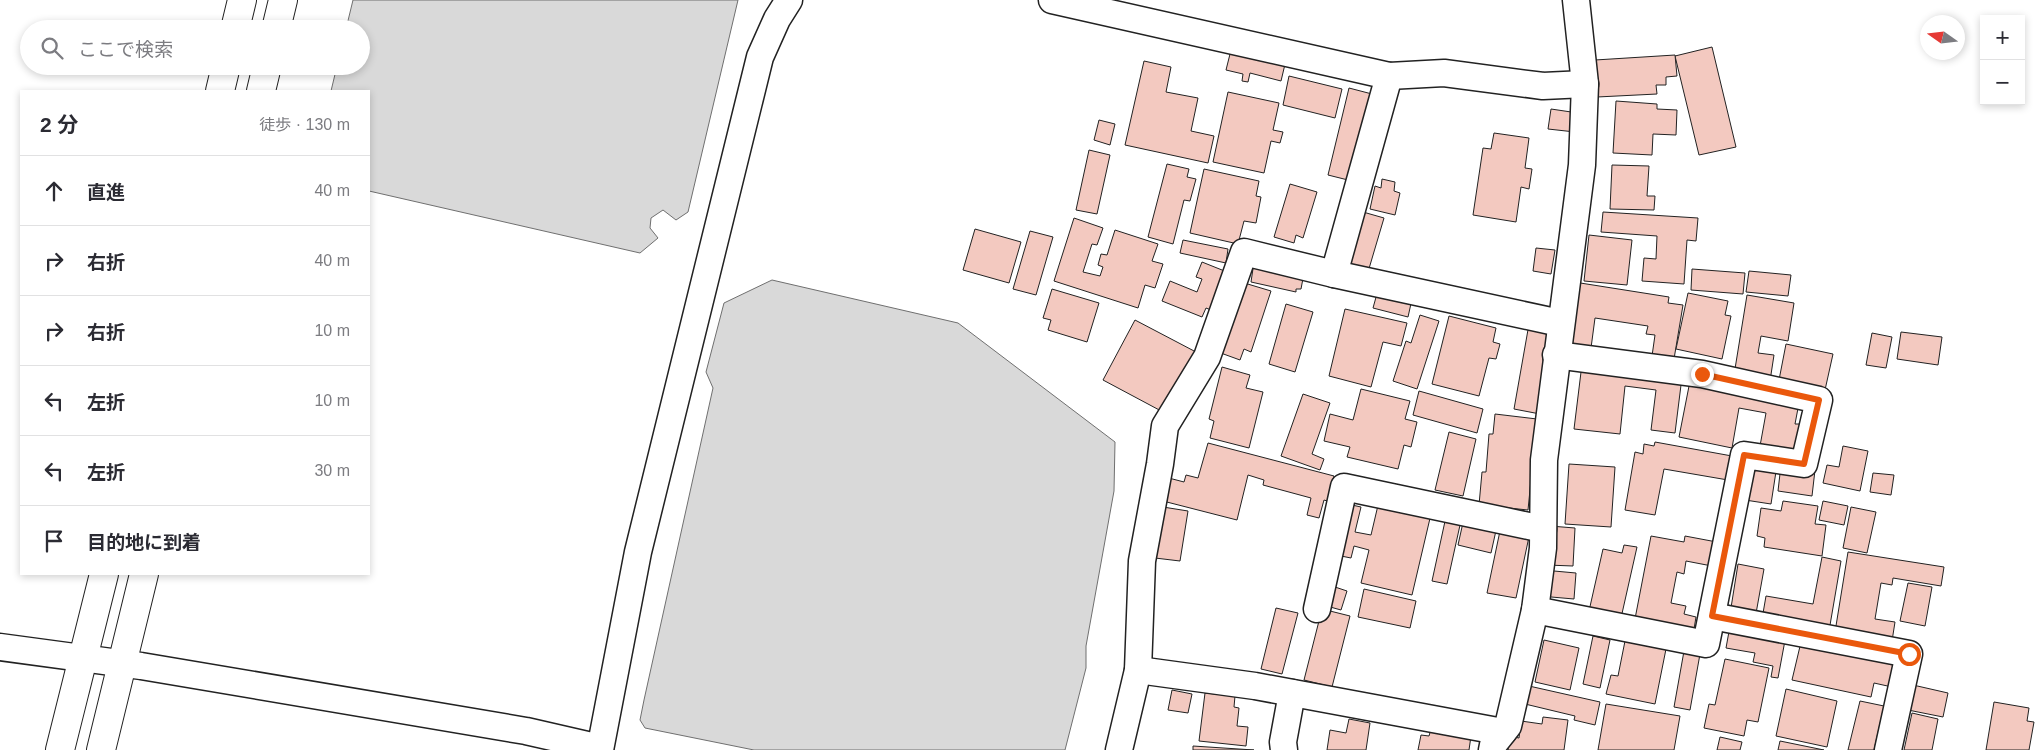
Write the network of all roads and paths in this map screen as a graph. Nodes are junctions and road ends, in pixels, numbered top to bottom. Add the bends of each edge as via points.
1 (242, 0) edge
2 (283, 0) edge
3 (789, 0) edge
4 (1052, 0) edge
5 (1576, 0) edge
6 (237, 20) edge
7 (278, 20) edge
8 (224, 75) edge
9 (265, 75) edge
10 (1389, 76) junction
11 (1585, 84) junction
12 (220, 90) edge
13 (261, 90) edge
14 (1334, 274) junction
15 (1560, 323) junction
16 (1556, 355) junction
17 (1543, 529) junction
18 (104, 575) edge
19 (144, 575) edge
20 (1317, 609) dead end
21 (1535, 610) junction
22 (1712, 616) junction
23 (0, 647) edge
24 (84, 659) junction
25 (122, 663) junction
26 (1138, 670) junction
27 (1292, 693) junction
28 (1497, 741) edge
29 (600, 749) edge
30 (60, 750) edge
31 (100, 750) edge
32 (1119, 750) edge
33 (1284, 750) edge
34 (1888, 750) edge

1 - 6 street
2 - 7 street
3 - 29 street via 760,57 638,552
4 - 10 street
5 - 11 street
8 - 12 street
9 - 13 street
10 - 11 street via 1444,73 1543,86
10 - 14 street
11 - 15 street via 1582,165
14 - 15 street
14 - 26 street via 1244,252 1207,357 1165,426 1142,561
15 - 16 street
16 - 17 street via 1544,460
16 - 22 street via 1702,374 1819,400 1804,464 1744,455
17 - 20 street via 1344,487
17 - 21 street
18 - 24 street
19 - 25 street
21 - 22 street via 1706,644
21 - 28 street via 1508,726
22 - 34 street via 1909,654
23 - 24 street
24 - 25 street
24 - 30 street
25 - 29 street via 526,731
25 - 31 street
26 - 27 street
26 - 32 street
27 - 28 street
27 - 33 street

